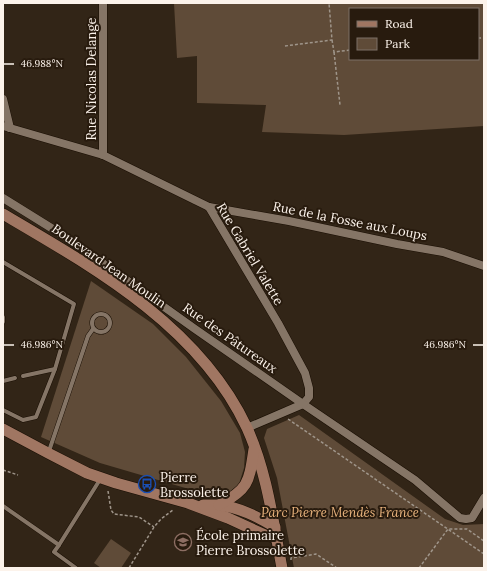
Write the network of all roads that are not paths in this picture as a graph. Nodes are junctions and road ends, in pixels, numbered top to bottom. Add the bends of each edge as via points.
1 (103, 3) edge
2 (3, 98) edge
3 (7, 127) edge
4 (103, 155) junction
5 (3, 198) edge
6 (209, 207) junction
7 (3, 214) edge
8 (3, 262) edge
9 (484, 266) edge
10 (3, 317) edge
11 (3, 322) edge
12 (93, 329) junction
13 (55, 369) junction
14 (23, 376) dead end
15 (15, 378) dead end
16 (3, 381) edge
17 (304, 404) junction
18 (3, 410) edge
19 (247, 428) junction
20 (3, 429) edge
21 (254, 446) junction
22 (48, 453) junction
23 (99, 482) junction
24 (188, 503) junction
25 (483, 503) edge
26 (219, 505) junction
27 (3, 506) edge
28 (275, 527) junction
29 (276, 538) junction
30 (58, 545) junction
31 (287, 565) edge
32 (76, 568) edge

1 - 4 street, Rue Nicolas Delange
2 - 3 street
3 - 4 street, Rue Gabriel Valette
4 - 6 street, Rue Gabriel Valette
5 - 17 street, Rue des Pâtureaux via 69,239
6 - 9 street, Rue de la Fosse aux Loups via 442,252
6 - 17 street, Rue Gabriel Valette via 305,373 309,398
7 - 19 main road, Boulevard Jean Moulin via 98,272 170,327 218,377 236,404
8 - 13 lane via 74,304
10 - 11 lane
12 - 12 lane via 91,321 95,316 104,314 110,324 108,330 99,333
12 - 22 lane via 88,336
13 - 14 lane
13 - 18 lane via 36,417 23,420
15 - 16 lane
17 - 19 street
17 - 25 street via 415,480 460,518 472,518
19 - 21 main road, Boulevard Jean Moulin
20 - 22 main road
21 - 26 main road via 250,473 245,486 235,496
21 - 28 main road, Boulevard Jean Moulin via 268,490
22 - 23 main road
23 - 24 main road via 116,483
23 - 30 lane
24 - 26 main road
24 - 29 main road
26 - 28 main road via 242,510
27 - 30 lane
28 - 29 main road, Boulevard Jean Moulin
29 - 31 main road, Boulevard Jean Moulin
30 - 32 lane via 54,552

